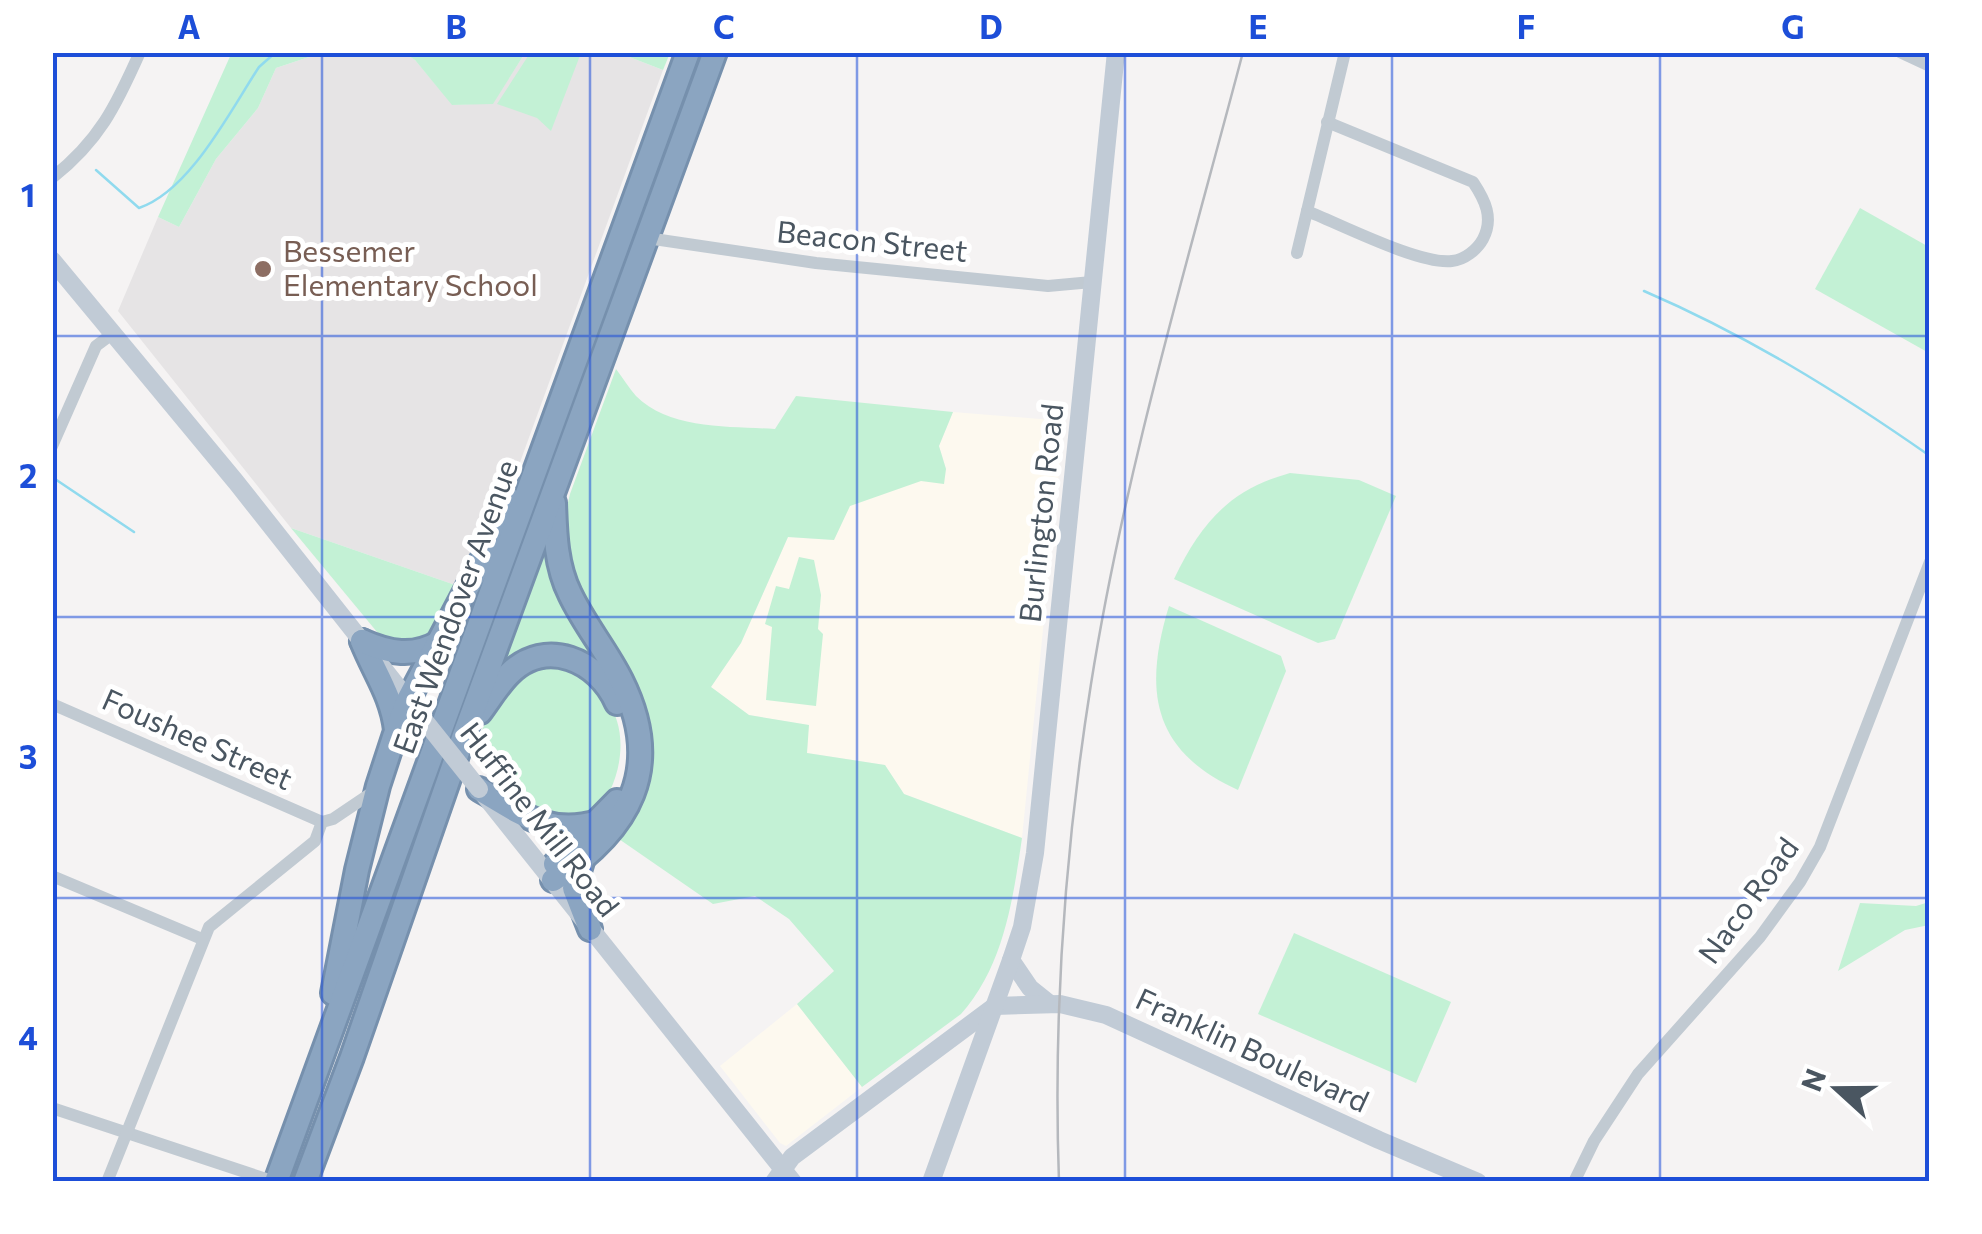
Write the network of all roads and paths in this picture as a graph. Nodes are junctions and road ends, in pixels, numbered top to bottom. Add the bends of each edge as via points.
1 (140, 52) edge
2 (688, 52) edge
3 (715, 52) edge
4 (1116, 52) edge
5 (1345, 52) edge
6 (1900, 52) edge
7 (1930, 66) edge
8 (1327, 122) junction
9 (52, 178) edge
10 (1307, 211) junction
11 (647, 238) junction
12 (1297, 253) dead end
13 (52, 260) edge
14 (1092, 282) junction
15 (112, 334) junction
16 (563, 400) junction
17 (52, 446) edge
18 (554, 490) junction
19 (1930, 562) edge
20 (362, 641) junction
21 (440, 642) junction
22 (408, 700) junction
23 (52, 704) edge
24 (396, 733) junction
25 (464, 736) junction
26 (378, 786) junction
27 (479, 789) junction
28 (322, 822) junction
29 (598, 822) junction
30 (583, 858) junction
31 (52, 876) edge
32 (549, 876) junction
33 (590, 929) junction
34 (202, 939) junction
35 (1009, 968) junction
36 (1050, 1004) junction
37 (995, 1006) junction
38 (311, 1089) junction
39 (52, 1108) edge
40 (129, 1131) junction
41 (783, 1177) edge
42 (108, 1182) edge
43 (275, 1182) edge
44 (304, 1182) edge
45 (930, 1182) edge
46 (1478, 1182) edge
47 (1574, 1182) edge

1 - 9 street via 103,127
2 - 16 highway, East Wendover Avenue
3 - 11 highway, East Wendover Avenue
4 - 14 main road, Burlington Road
5 - 8 street
6 - 7 street
8 - 10 street
8 - 10 street via 1474,182 1488,219 1482,240 1455,262 1431,260
10 - 12 street
11 - 14 street, Beacon Street via 894,271 1048,286
11 - 18 highway, East Wendover Avenue
13 - 15 main road, Huffine Mill Road
14 - 35 main road, Burlington Road via 1035,853
15 - 17 street via 96,346
15 - 20 main road, Huffine Mill Road
16 - 21 highway
16 - 38 highway, East Wendover Avenue
18 - 25 highway, East Wendover Avenue
18 - 30 highway via 569,593 633,706 642,743 633,796 614,828
19 - 47 street, Naco Road via 1820,847 1800,882 1638,1074
20 - 21 highway via 401,654
20 - 22 main road, Huffine Mill Road
20 - 24 highway via 387,688
21 - 22 highway
22 - 24 highway
22 - 27 main road, Huffine Mill Road, bridge
23 - 28 street, Foushee Street
24 - 26 highway
25 - 29 highway via 509,673 525,663 562,654 589,666 613,693 629,752 624,787
25 - 44 highway, East Wendover Avenue
26 - 28 street
26 - 38 highway
27 - 29 highway via 556,828
27 - 32 main road, Huffine Mill Road
28 - 34 street via 316,841 232,906
29 - 32 highway
30 - 32 highway
30 - 33 highway via 574,888
31 - 34 street
32 - 33 main road, Huffine Mill Road
33 - 41 main road, Huffine Mill Road
34 - 40 street
35 - 36 main road
35 - 37 main road, Burlington Road
36 - 37 main road, Franklin Boulevard
36 - 46 main road, Franklin Boulevard via 1106,1015
37 - 41 main road via 792,1156
37 - 45 main road, Burlington Road
38 - 43 highway, East Wendover Avenue
39 - 40 street
40 - 42 street
40 - 43 street

